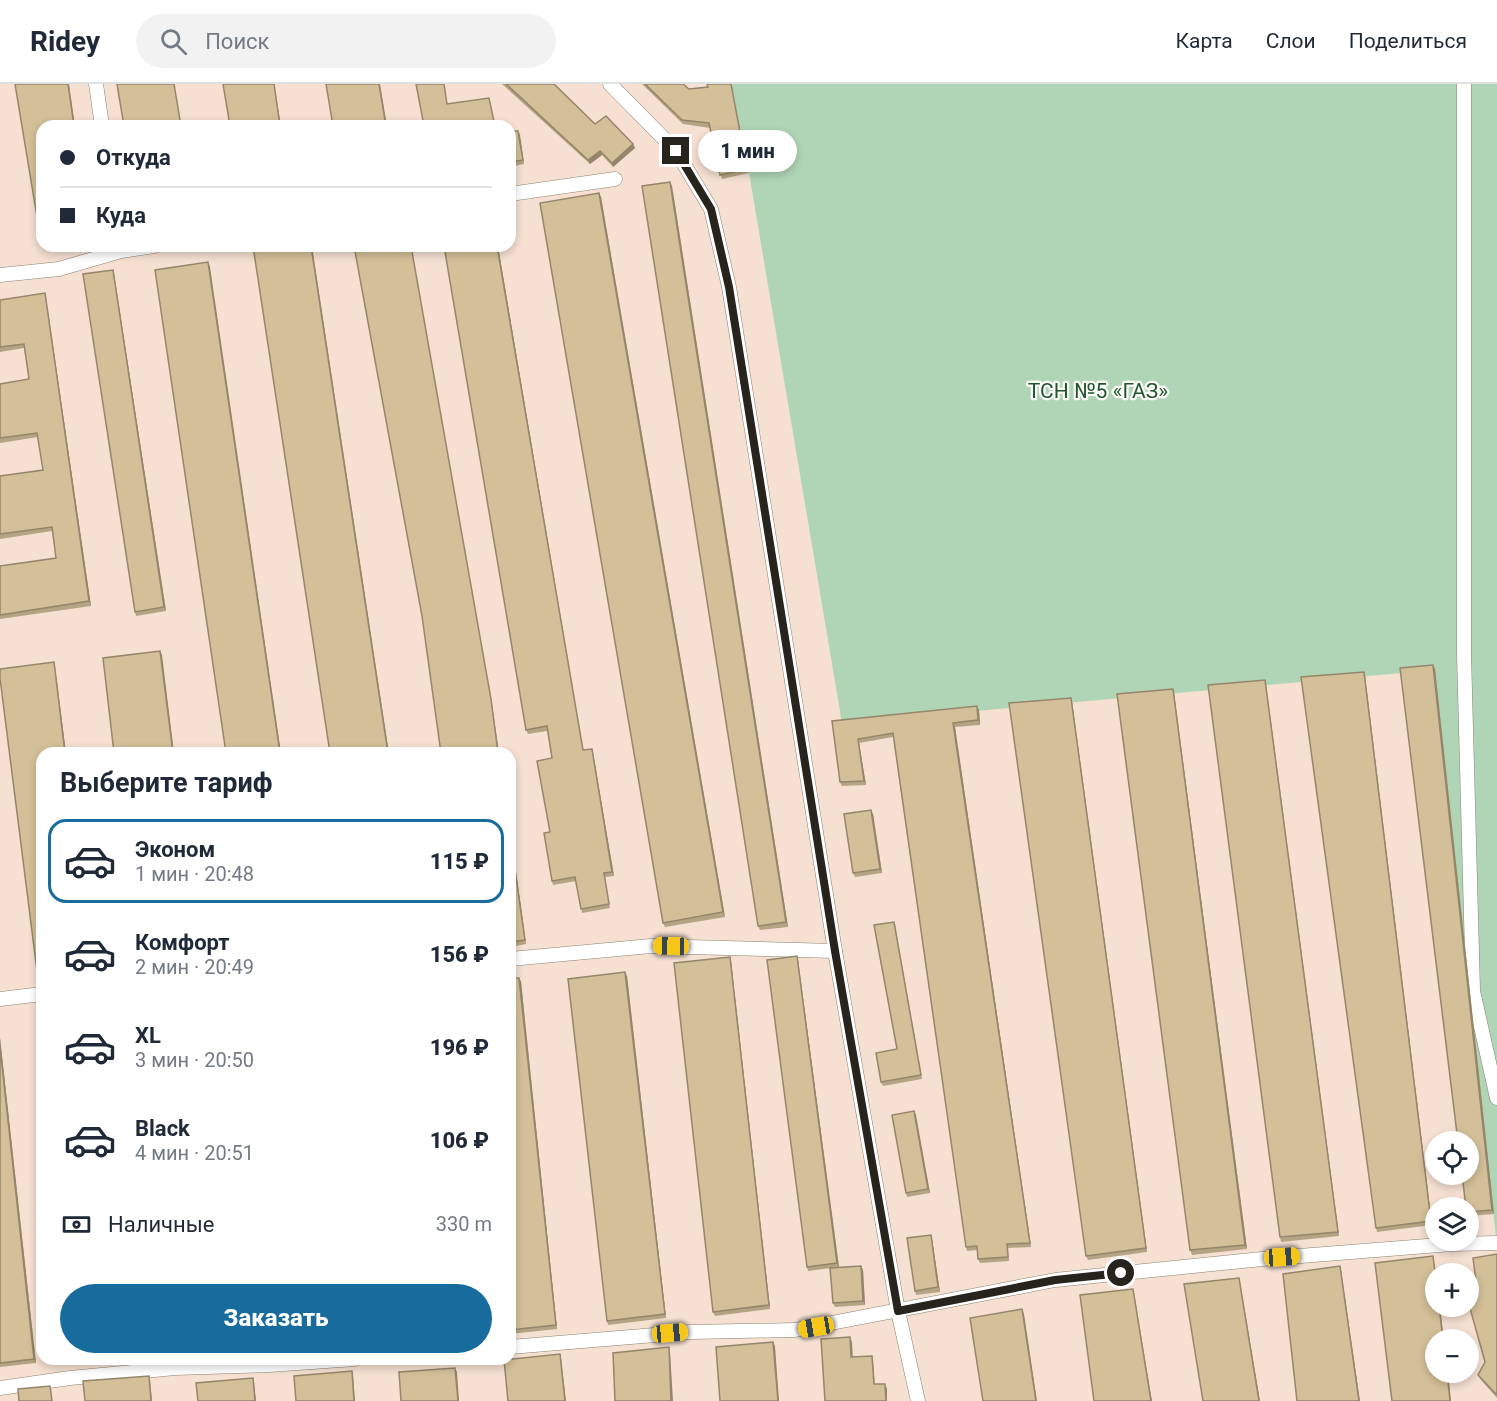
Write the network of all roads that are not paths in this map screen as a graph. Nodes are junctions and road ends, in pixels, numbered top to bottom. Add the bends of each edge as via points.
1 (96, 84) edge
2 (610, 84) edge
3 (1464, 84) edge
4 (101, 120) edge
5 (615, 179) dead end
6 (516, 194) edge
7 (109, 252) edge
8 (0, 275) edge
9 (835, 951) junction
10 (516, 958) edge
11 (36, 995) edge
12 (0, 999) edge
13 (1497, 1098) edge
14 (1497, 1243) edge
15 (898, 1311) junction
16 (516, 1347) edge
17 (269, 1365) edge
18 (0, 1388) edge
19 (918, 1401) edge

1 - 4 lane
2 - 9 lane via 676,151 711,209 729,287
3 - 13 lane via 1464,654 1473,990
5 - 6 lane
7 - 8 lane via 59,269
9 - 10 lane via 651,945
9 - 15 lane
11 - 12 lane
14 - 15 lane via 1262,1259 1055,1280
15 - 16 lane via 795,1330 691,1332
15 - 19 lane
17 - 18 lane via 175,1368

